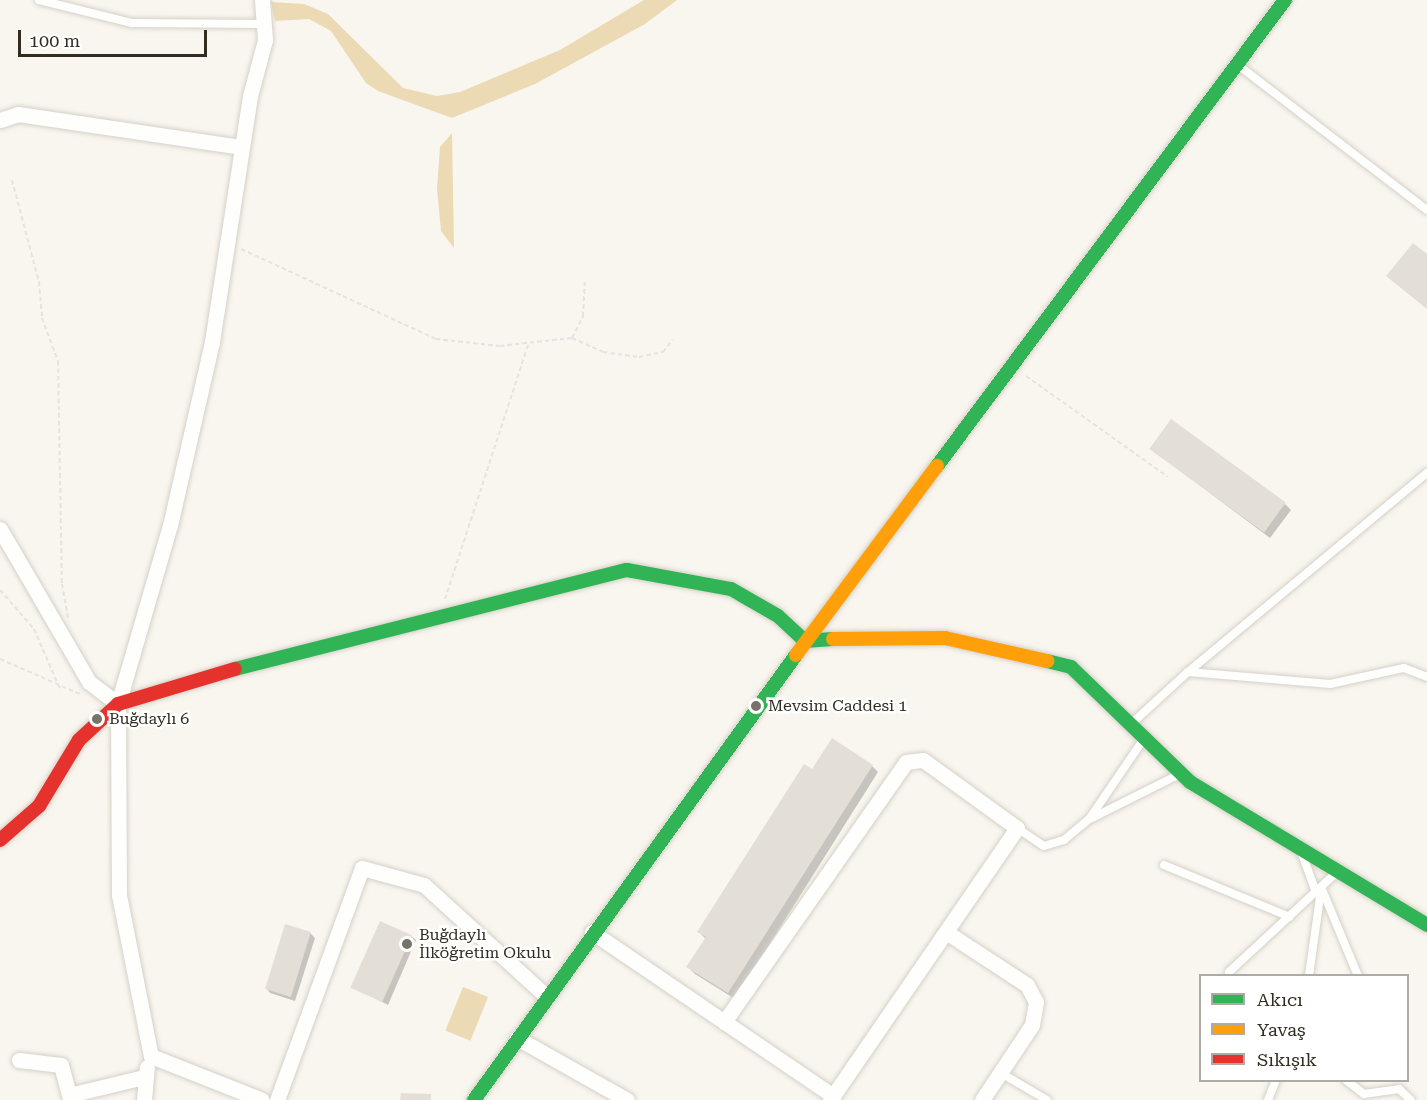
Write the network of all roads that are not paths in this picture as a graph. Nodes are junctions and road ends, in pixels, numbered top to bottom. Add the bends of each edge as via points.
1 (39, 0) edge
2 (262, 0) edge
3 (1285, 0) edge
4 (266, 23) junction
5 (1237, 64) junction
6 (0, 120) edge
7 (241, 147) junction
8 (1427, 210) edge
9 (1427, 473) edge
10 (0, 529) edge
11 (805, 641) junction
12 (1188, 672) junction
13 (1427, 677) edge
14 (118, 704) junction
15 (1131, 724) junction
16 (1144, 738) junction
17 (1181, 773) junction
18 (1090, 818) junction
19 (1017, 828) junction
20 (0, 840) edge
21 (1300, 849) junction
22 (1164, 865) dead end
23 (1337, 872) junction
24 (1318, 890) junction
25 (1290, 917) junction
26 (1427, 925) edge
27 (592, 932) junction
28 (946, 932) junction
29 (1228, 972) dead end
30 (1309, 974) edge
31 (1358, 974) edge
32 (546, 996) junction
33 (724, 1022) junction
34 (517, 1038) junction
35 (151, 1056) junction
36 (19, 1060) dead end
37 (1001, 1073) junction
38 (144, 1077) junction
39 (1275, 1082) edge
40 (1349, 1082) edge
41 (1396, 1082) edge
42 (1399, 1089) junction
43 (831, 1098) edge
44 (144, 1100) edge
45 (262, 1100) edge
46 (277, 1100) edge
47 (474, 1100) edge
48 (627, 1100) edge
49 (982, 1100) edge
50 (1047, 1100) edge
51 (1268, 1100) edge
52 (1411, 1100) edge

1 - 4 lane via 132,23
2 - 4 street
3 - 5 street
4 - 7 street
5 - 8 lane
5 - 11 street
6 - 7 street via 18,114
7 - 14 street via 190,444
9 - 12 lane
10 - 14 street via 89,682
11 - 14 street via 778,616 731,589 645,570 439,617
11 - 15 street via 917,636 1023,652 1071,667
11 - 27 street
12 - 13 lane via 1330,684 1404,668
12 - 15 lane
14 - 20 street via 78,740 39,806
14 - 35 street via 119,895
15 - 16 street
16 - 17 street
16 - 18 lane
17 - 18 lane
17 - 21 street
18 - 19 lane via 1064,840 1044,846
19 - 28 street
19 - 33 street via 923,760 906,762
21 - 23 street
21 - 24 lane
22 - 25 lane
23 - 24 lane
23 - 26 street
24 - 25 lane
24 - 30 lane
24 - 31 lane
25 - 29 lane
27 - 32 street
27 - 33 street
28 - 37 street via 1027,985 1034,996 1032,1025
28 - 43 street
32 - 34 street
32 - 46 street via 424,885 362,868
33 - 43 street
34 - 47 street
34 - 48 street
35 - 38 street
35 - 45 street
36 - 38 street via 62,1065 69,1095
37 - 49 street
37 - 50 lane
38 - 44 street
39 - 51 lane
40 - 42 lane via 1364,1094
41 - 42 lane
42 - 52 lane

